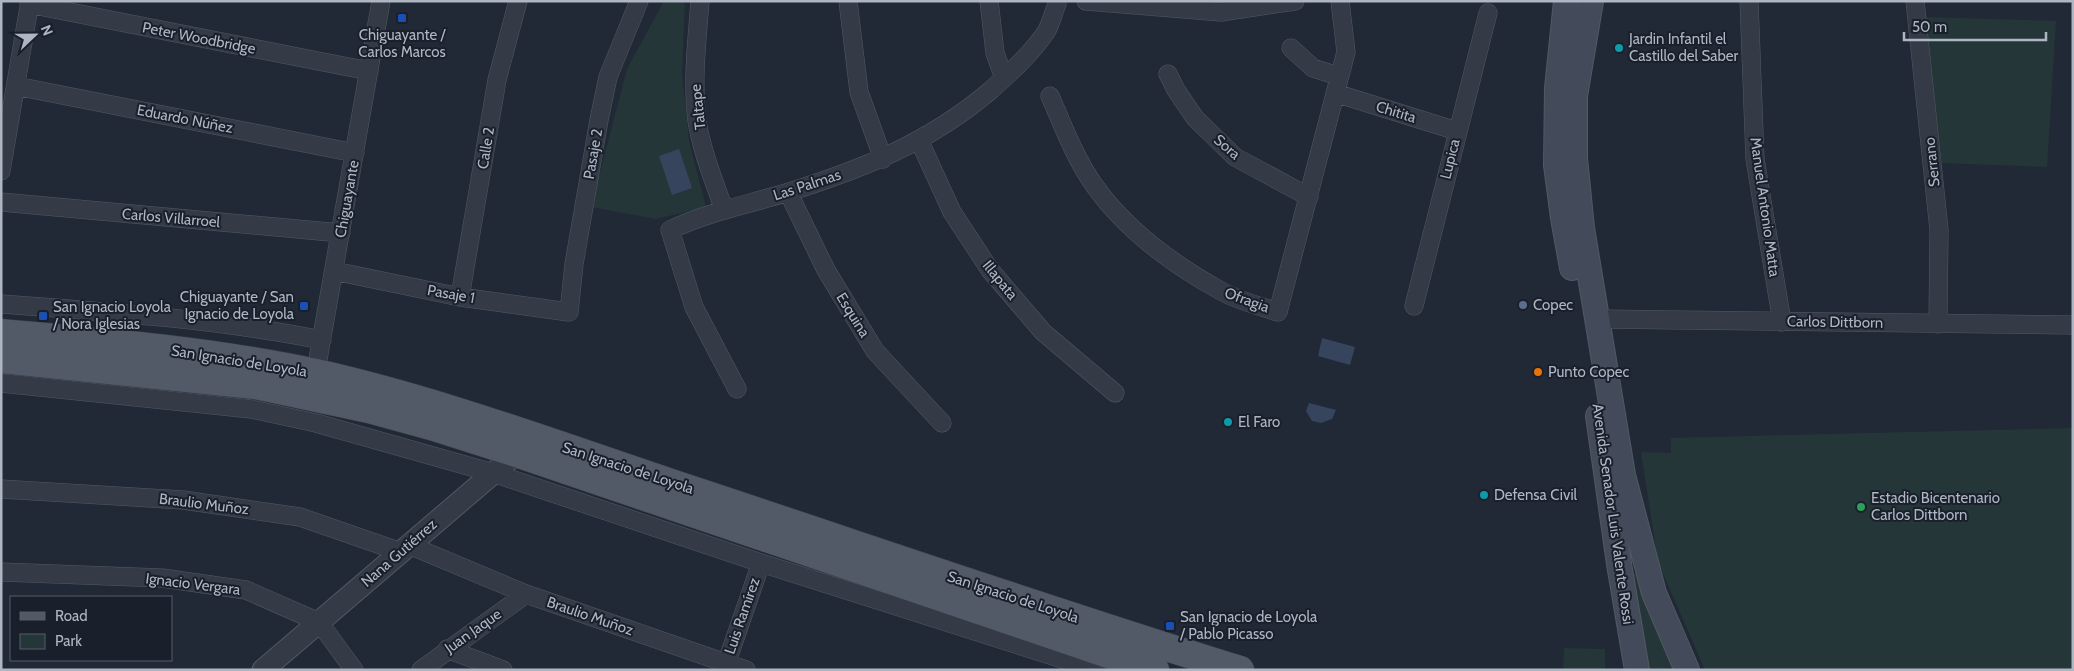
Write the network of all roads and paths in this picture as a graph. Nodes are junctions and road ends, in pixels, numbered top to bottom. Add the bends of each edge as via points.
1 (381, 1) edge
2 (518, 1) edge
3 (639, 1) edge
4 (700, 1) edge
5 (848, 1) edge
6 (989, 1) edge
7 (1086, 1) edge
8 (1295, 1) edge
9 (1340, 1) edge
10 (1566, 1) edge
11 (1591, 1) edge
12 (1748, 1) edge
13 (1915, 1) edge
14 (1059, 2) edge
15 (30, 3) edge
16 (1488, 13) dead end
17 (1291, 48) dead end
18 (369, 71) junction
19 (1168, 74) dead end
20 (1004, 78) junction
21 (1337, 85) junction
22 (16, 86) junction
23 (1050, 96) dead end
24 (1457, 131) junction
25 (919, 140) junction
26 (355, 153) junction
27 (883, 158) junction
28 (1, 171) edge
29 (788, 192) junction
30 (1308, 197) junction
31 (1, 202) edge
32 (724, 210) junction
33 (341, 233) junction
34 (334, 271) junction
35 (460, 297) junction
36 (1, 304) edge
37 (1414, 306) dead end
38 (569, 312) joint
39 (1598, 319) junction
40 (1782, 322) junction
41 (1938, 324) junction
42 (2073, 326) edge
43 (1, 333) edge
44 (322, 340) junction
45 (1, 359) edge
46 (1, 383) edge
47 (313, 384) junction
48 (737, 389) dead end
49 (1115, 393) dead end
50 (942, 423) dead end
51 (526, 445) junction
52 (493, 473) junction
53 (1, 489) edge
54 (405, 548) junction
55 (761, 563) junction
56 (1, 572) edge
57 (526, 594) junction
58 (319, 622) junction
59 (1116, 631) junction
60 (447, 649) junction
61 (725, 666) edge
62 (1112, 666) edge
63 (263, 670) edge
64 (354, 670) edge
65 (421, 670) edge
66 (503, 670) edge
67 (746, 670) edge
68 (1155, 670) edge
69 (1240, 670) edge
70 (1636, 670) edge
71 (1687, 670) edge

1 - 18 street, Chiguayante
2 - 35 street, Calle 2 via 497,80
3 - 38 street, Pasaje 2 via 608,77 598,120
4 - 32 street, Taltape via 695,55 697,122
5 - 27 street via 859,92
6 - 20 street via 995,53
7 - 8 street via 1221,12
9 - 21 street, Ofragia via 1346,52
10 - 70 main road, Avenida Senador Luis Valente Rossi via 1557,88 1556,164 1589,354
11 - 39 main road, Avenida Senador Luis Valente Rossi via 1575,96 1575,158 1582,228
12 - 40 street, Manuel Antonio Matta via 1755,159
13 - 41 street, Serrano via 1939,230
14 - 20 street, Las Palmas via 1047,31
15 - 18 street, Peter Woodbridge
15 - 22 street
16 - 24 street, Lupica
17 - 21 street, Chitita
18 - 26 street, Chiguayante
19 - 30 street, Sora via 1195,118 1235,157
20 - 25 street, Las Palmas via 967,110
21 - 24 street, Chitita
21 - 30 street, Ofragia
22 - 26 street, Eduardo Núñez
22 - 28 street
23 - 30 street, Ofragia via 1075,152 1119,215 1172,260 1222,292 1251,304 1278,312
24 - 37 street, Lupica
25 - 27 street, Las Palmas
25 - 49 street, Illapata via 952,212 990,270 1043,332
26 - 33 street, Chiguayante
27 - 29 street, Las Palmas
29 - 32 street, Las Palmas
29 - 50 street, Esquina via 826,270 875,351
31 - 33 street, Carlos Villarroel
32 - 48 street, Las Palmas via 694,218 670,230 694,307
33 - 34 street, Chiguayante
34 - 35 street, Pasaje 1
34 - 44 street, Chiguayante
35 - 38 street, Pasaje 1
36 - 44 street via 156,316 261,328
39 - 40 street, Carlos Dittborn
39 - 71 main road, Avenida Senador Luis Valente Rossi via 1623,475 1637,532 1654,593
40 - 41 street, Carlos Dittborn
41 - 42 street, Carlos Dittborn
43 - 47 main road, San Ignacio de Loyola via 146,346 257,362
44 - 47 street, Chiguayante
45 - 47 main road, San Ignacio de Loyola via 254,385
46 - 52 street, San Ignacio de Loyola via 251,409 316,423
47 - 51 main road, San Ignacio de Loyola via 431,426
51 - 52 street, Nana Gutiérrez
51 - 59 main road, San Ignacio de Loyola
51 - 62 main road, San Ignacio de Loyola
52 - 54 street, Nana Gutiérrez
52 - 55 street, San Ignacio de Loyola
53 - 54 street, Braulio Muñoz via 183,500 300,517
54 - 57 street, Braulio Muñoz
54 - 58 street, Nana Gutiérrez
55 - 61 street, Luis Ramírez
55 - 62 street, San Ignacio de Loyola
56 - 58 street, Ignacio Vergara via 162,578 246,590
57 - 60 street, Juan Jaque
57 - 61 street, Braulio Muñoz
58 - 63 street, Nana Gutiérrez
58 - 64 street
59 - 62 street
59 - 69 main road, San Ignacio de Loyola
60 - 65 street, Juan Jaque
60 - 66 street
61 - 67 street, Braulio Muñoz
62 - 68 main road, San Ignacio de Loyola

